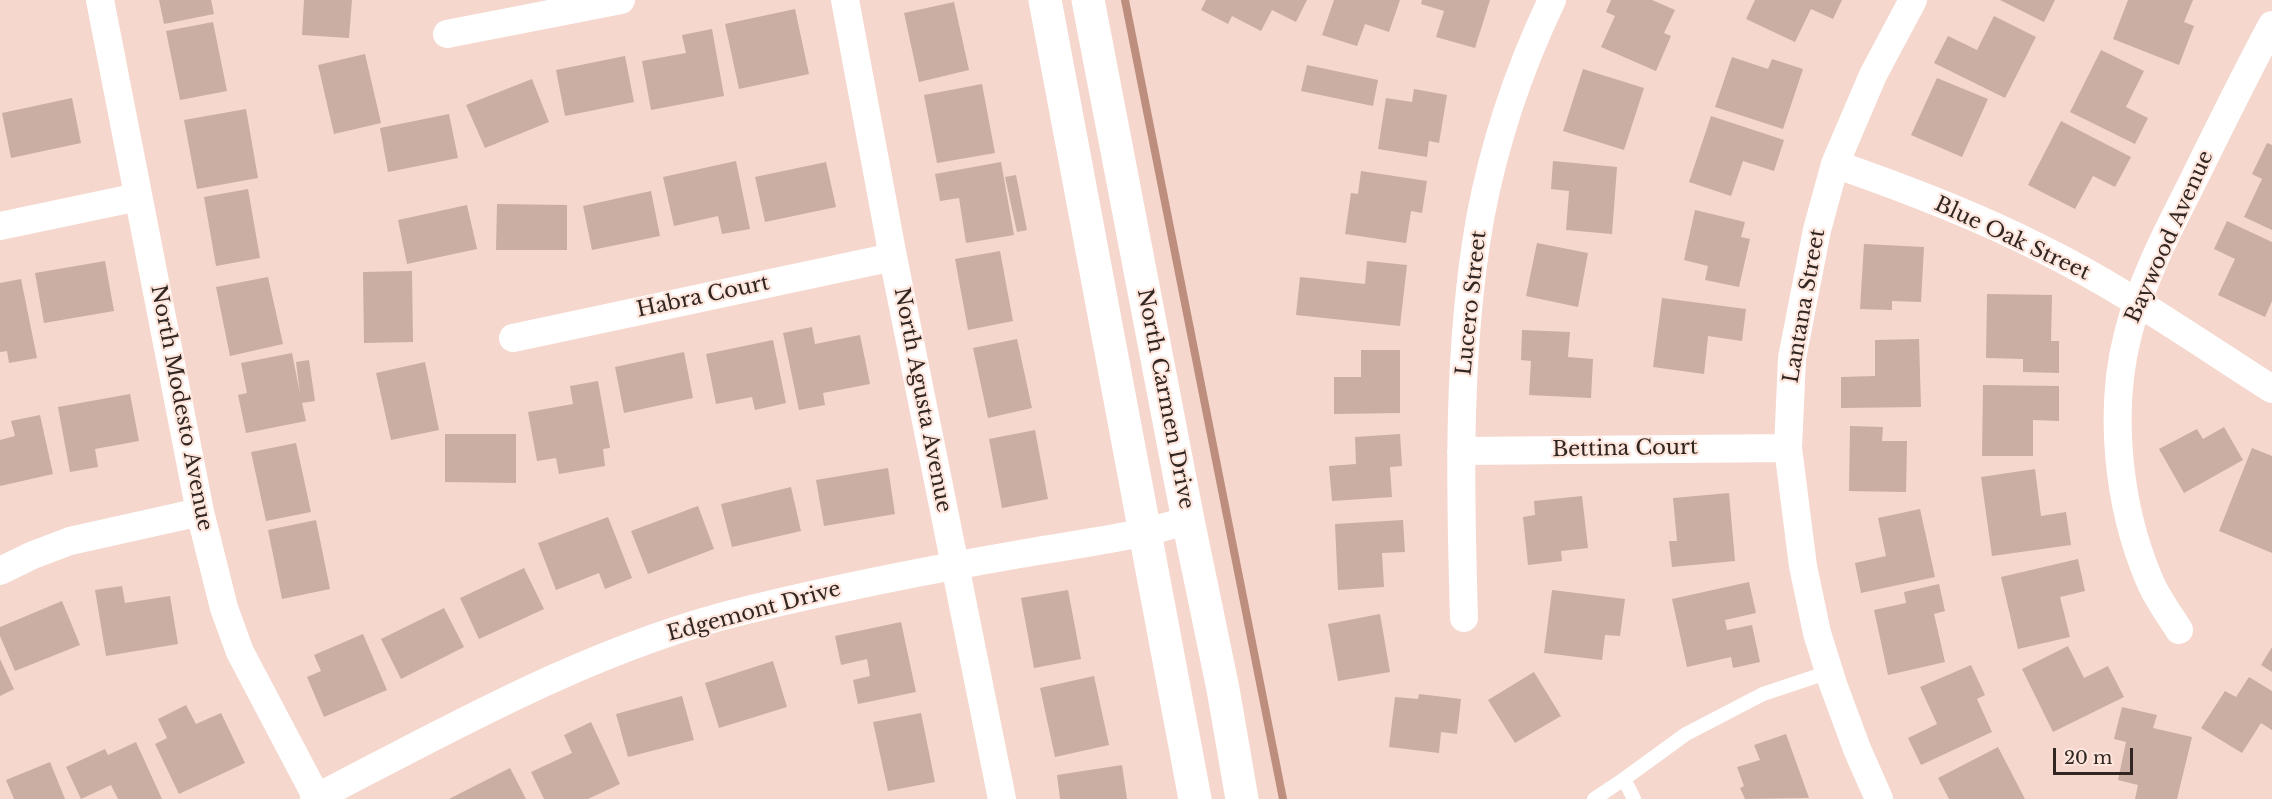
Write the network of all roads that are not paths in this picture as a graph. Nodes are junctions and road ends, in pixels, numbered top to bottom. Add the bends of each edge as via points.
1 (100, 0) edge
2 (621, 0) edge
3 (845, 0) edge
4 (1045, 0) edge
5 (1088, 0) edge
6 (1552, 0) edge
7 (1913, 0) edge
8 (2272, 25) edge
9 (447, 34) dead end
10 (1835, 164) junction
11 (138, 197) junction
12 (0, 226) edge
13 (893, 257) junction
14 (2138, 304) junction
15 (513, 338) dead end
16 (2272, 389) edge
17 (1788, 448) junction
18 (1461, 451) junction
19 (200, 512) junction
20 (1188, 520) junction
21 (1144, 531) junction
22 (954, 565) junction
23 (0, 571) edge
24 (1464, 618) dead end
25 (2179, 630) dead end
26 (1829, 672) junction
27 (1623, 779) junction
28 (315, 798) edge
29 (1002, 799) edge
30 (1195, 799) edge
31 (1242, 799) edge
32 (1594, 799) edge
33 (1634, 799) edge
34 (1879, 799) edge

1 - 11 street, North Modesto Avenue
2 - 9 street
3 - 13 street, North Agusta Avenue
4 - 21 main road, North Carmen Drive
5 - 20 main road, North Carmen Drive
6 - 18 street, Lucero Street via 1511,101 1480,218 1472,270
7 - 10 street, Lantana Street via 1873,75
8 - 14 street, Baywood Avenue via 2165,236
10 - 14 street, Blue Oak Street via 2037,246
10 - 17 street, Lantana Street via 1817,230 1792,358
11 - 12 street
11 - 19 street, North Modesto Avenue
13 - 15 street, Habra Court
13 - 22 street, North Agusta Avenue
14 - 16 street, Blue Oak Street
14 - 25 street, Baywood Avenue via 2123,354 2118,450 2136,544 2150,581
17 - 18 street, Bettina Court
17 - 26 street, Lantana Street via 1803,566
18 - 24 street, Lucero Street
19 - 23 street via 70,541
19 - 28 street, North Modesto Avenue via 224,608 240,652
20 - 21 street, Edgemont Drive
20 - 31 main road, North Carmen Drive
21 - 22 street, Edgemont Drive
21 - 30 main road, North Carmen Drive
22 - 28 street, Edgemont Drive via 692,624 564,673
22 - 29 street, North Agusta Avenue
26 - 27 lane via 1763,694 1686,734
26 - 34 street, Lantana Street
27 - 32 lane
27 - 33 lane

